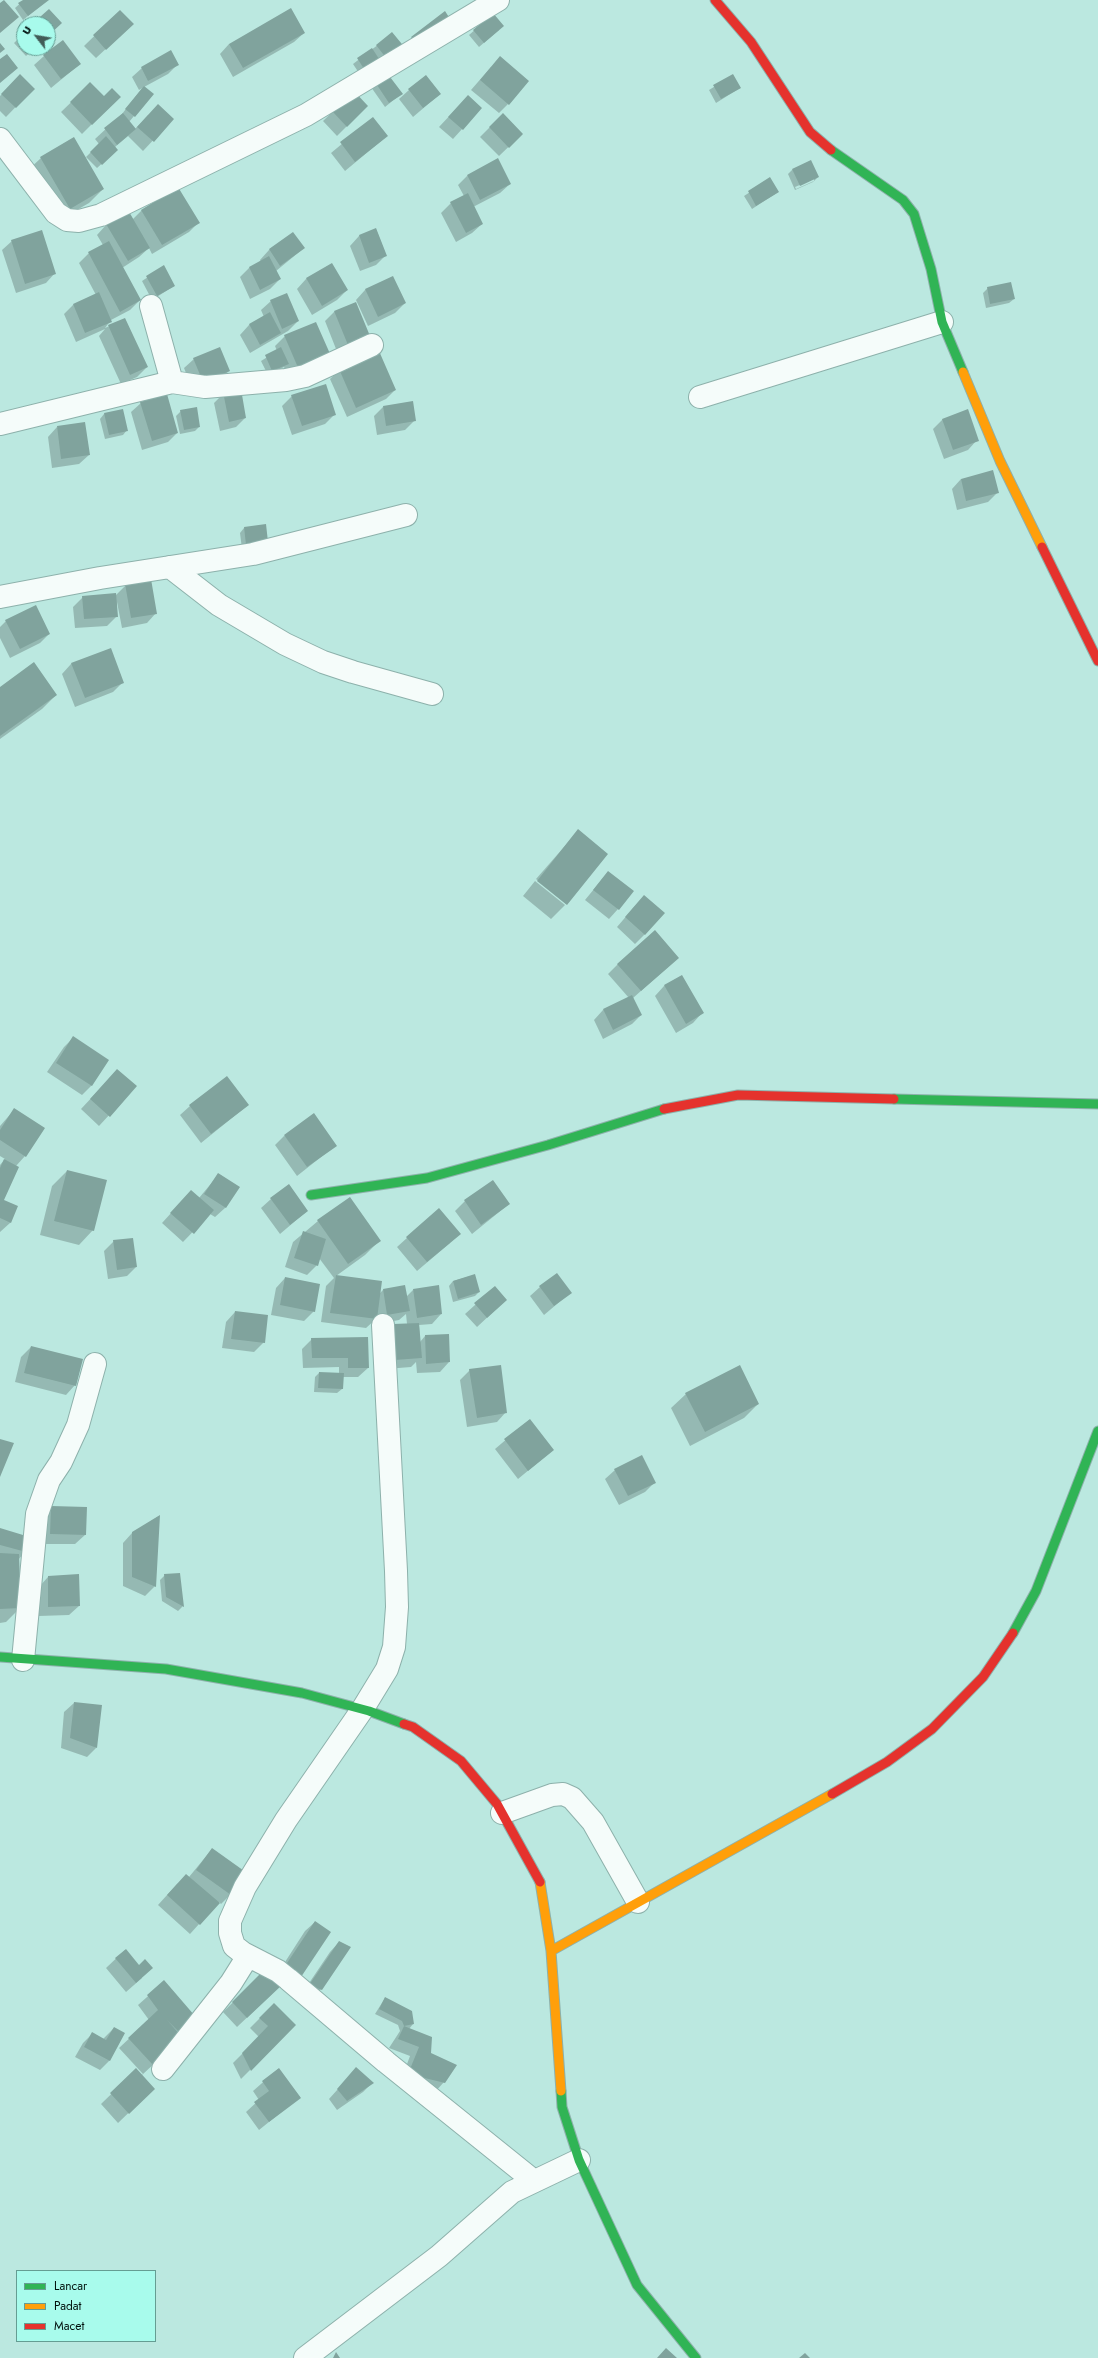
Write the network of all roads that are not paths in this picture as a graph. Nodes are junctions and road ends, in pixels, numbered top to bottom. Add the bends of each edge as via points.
1 (498, 0) edge
2 (714, 0) edge
3 (0, 139) edge
4 (151, 306) dead end
5 (942, 322) junction
6 (372, 345) dead end
7 (172, 382) junction
8 (700, 397) dead end
9 (0, 424) edge
10 (406, 515) dead end
11 (170, 567) junction
12 (0, 597) edge
13 (1098, 661) edge
14 (432, 694) dead end
15 (1098, 1104) edge
16 (311, 1195) dead end
17 (383, 1325) dead end
18 (95, 1364) dead end
19 (1098, 1431) edge
20 (0, 1657) edge
21 (23, 1660) junction
22 (362, 1710) junction
23 (502, 1813) junction
24 (638, 1902) junction
25 (551, 1951) junction
26 (248, 1956) junction
27 (163, 2069) dead end
28 (579, 2160) junction
29 (534, 2180) junction
30 (305, 2358) edge
31 (696, 2358) edge

1 - 3 street via 306,115 101,215 79,221 67,220 56,213
2 - 5 street via 751,42 810,132 833,152 903,200 914,214 931,269
4 - 7 street
5 - 8 street
5 - 13 street via 1000,461
6 - 7 street via 305,376 286,380 205,387
7 - 9 street
10 - 11 street via 253,554
11 - 12 street
11 - 14 street via 218,605 285,644 323,662
15 - 16 street via 738,1095 664,1109 548,1145 427,1178
17 - 22 street via 397,1607 394,1647 387,1669
18 - 21 street via 78,1425 61,1462 49,1480 37,1514
19 - 24 street via 1036,1591 1010,1638 983,1677 932,1729 887,1762
20 - 21 street
21 - 22 street via 166,1669 302,1693
22 - 23 street via 413,1728 461,1761
22 - 26 street via 286,1820 234,1908 230,1933 234,1946
23 - 24 street via 552,1795 563,1794 572,1798 593,1822
23 - 25 street via 540,1879
24 - 25 street
25 - 28 street via 562,2107
26 - 27 street via 231,1983
26 - 29 street via 278,1971 386,2062
28 - 29 street
28 - 31 street via 638,2285
29 - 30 street via 502,2199 439,2256

